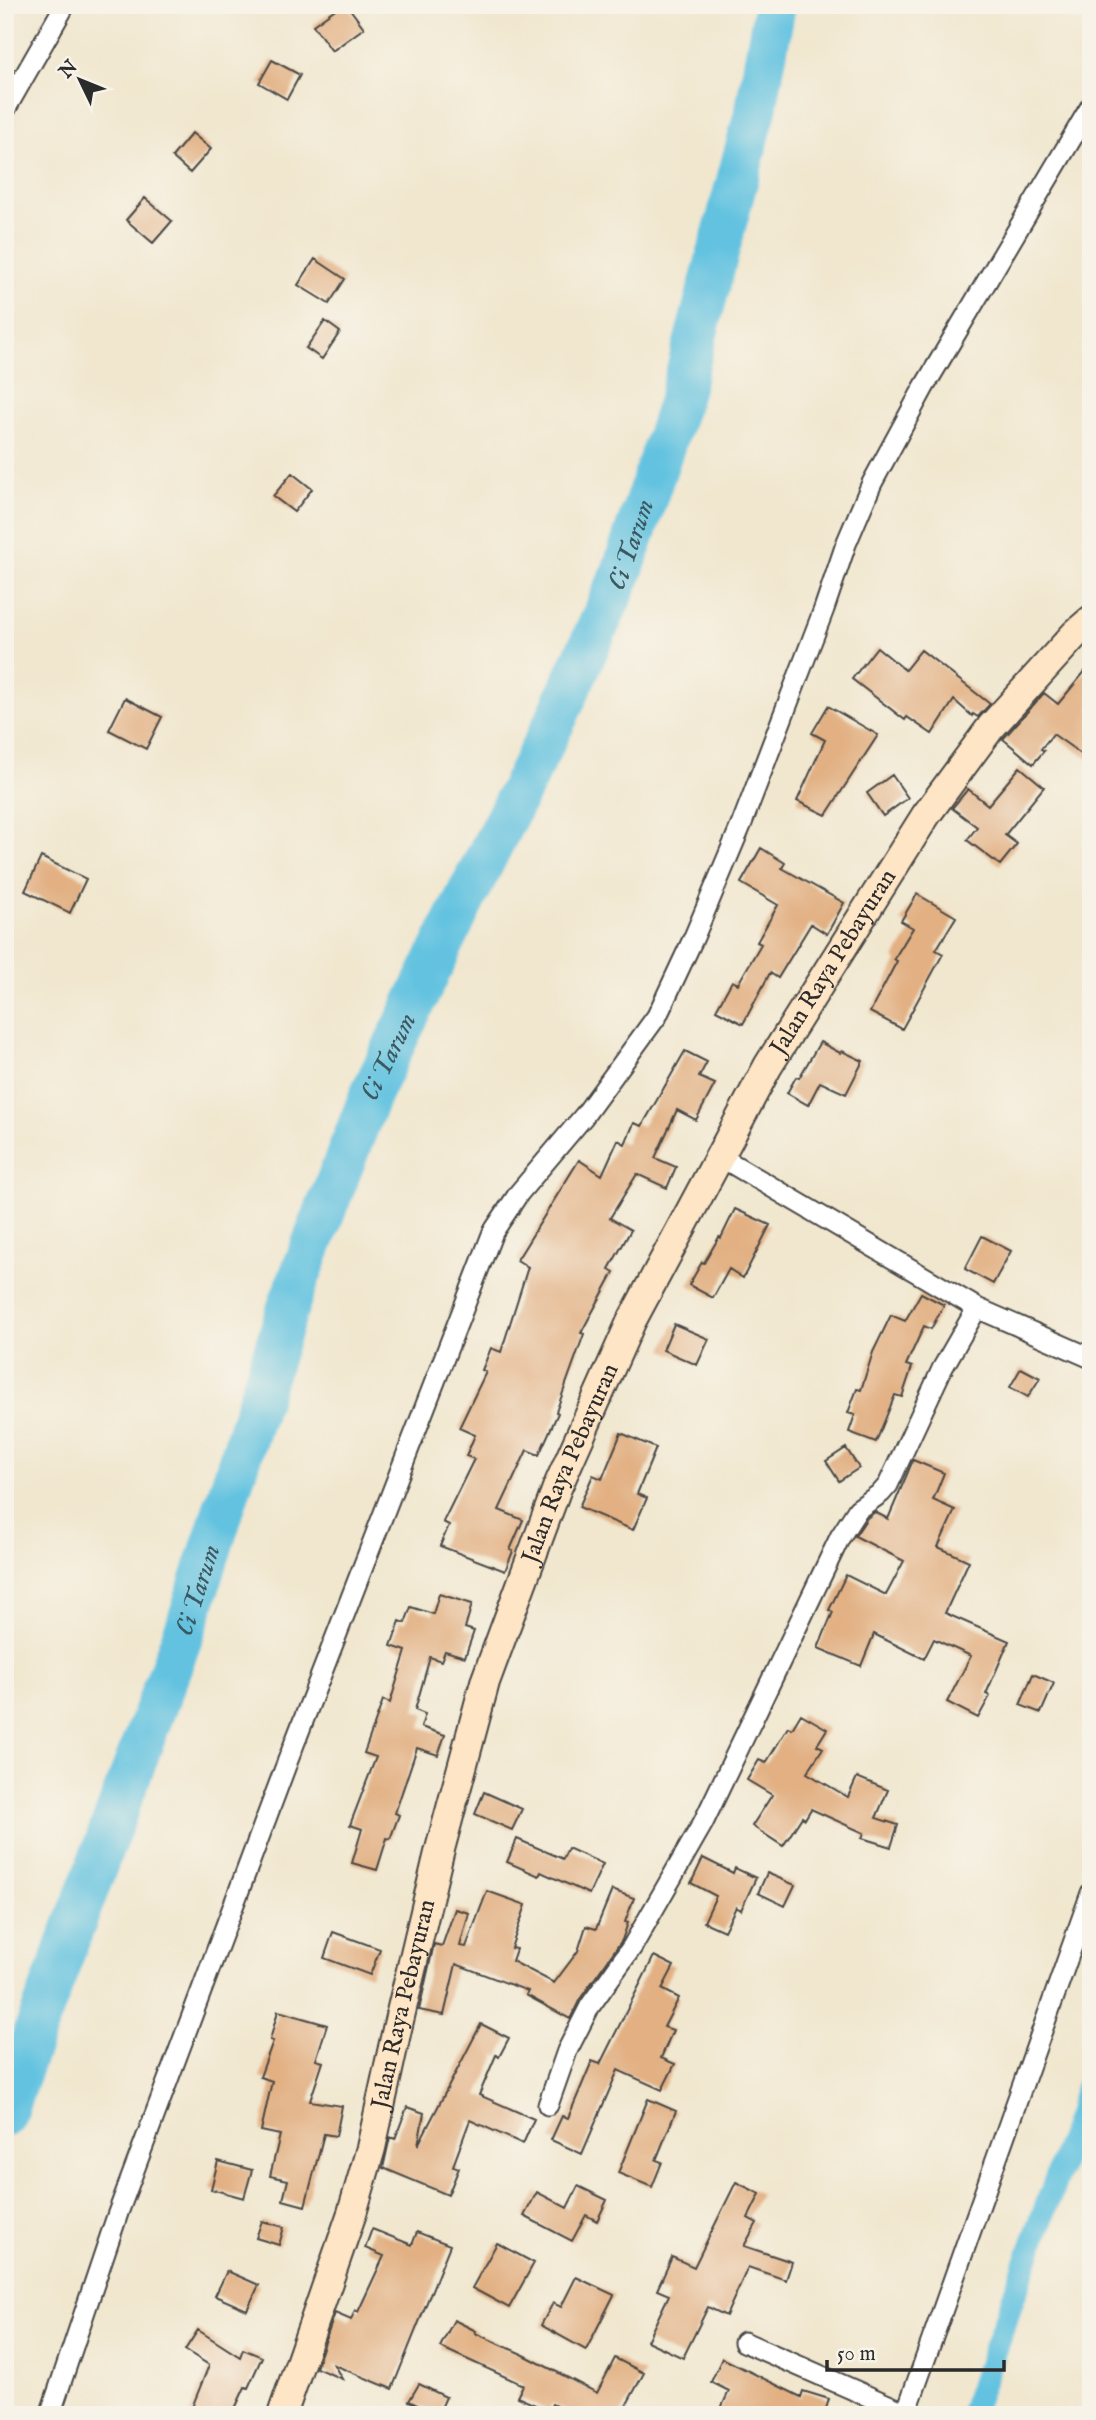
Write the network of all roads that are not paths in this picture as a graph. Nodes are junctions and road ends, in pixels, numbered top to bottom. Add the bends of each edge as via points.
1 (65, 5) edge
2 (1091, 106) edge
3 (5, 110) edge
4 (1091, 620) edge
5 (719, 1156) junction
6 (976, 1308) junction
7 (1091, 1358) edge
8 (1091, 1893) edge
9 (548, 2105) dead end
10 (744, 2342) dead end
11 (909, 2414) edge
12 (50, 2415) edge
13 (282, 2415) edge

1 - 3 street
2 - 12 street via 872,483 742,823 657,1016 493,1232 118,2213
4 - 5 main road, Jalan Raya Pebayuran via 991,727 926,815 768,1066
5 - 6 street
5 - 13 main road, Jalan Raya Pebayuran via 631,1322 562,1476 485,1682 439,1853 371,2148
6 - 7 street
6 - 9 street via 888,1485 858,1509 840,1537 703,1823 632,1948 590,2006 567,2051
8 - 11 street
10 - 11 street

